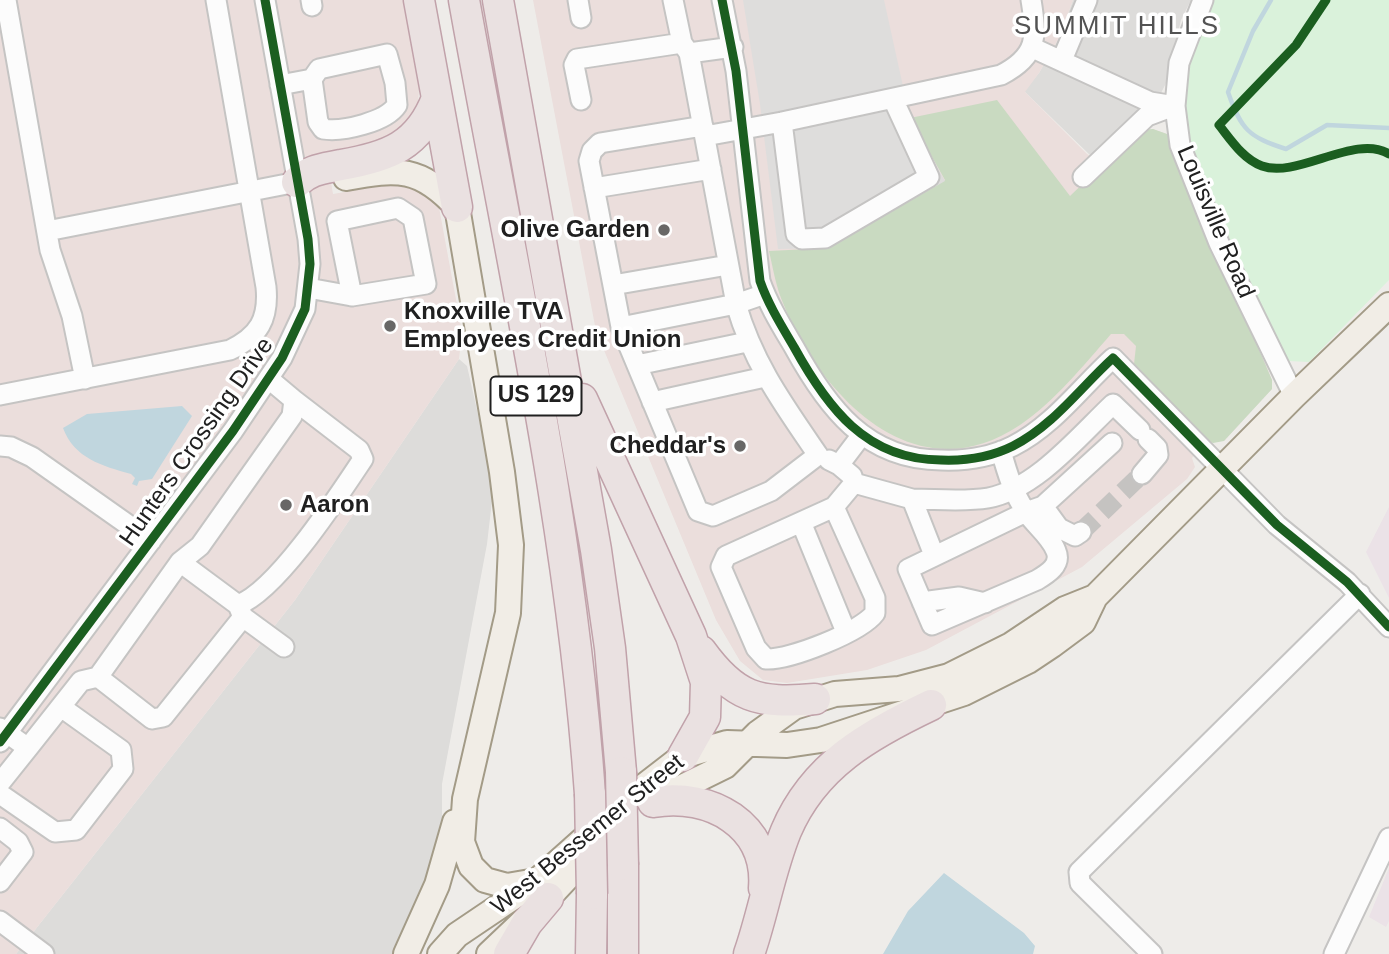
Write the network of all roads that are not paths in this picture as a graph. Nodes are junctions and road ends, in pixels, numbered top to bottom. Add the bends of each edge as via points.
1 (6, 0) edge
2 (216, 0) edge
3 (265, 0) edge
4 (419, 0) edge
5 (464, 0) edge
6 (498, 0) edge
7 (673, 0) edge
8 (722, 0) edge
9 (1031, 0) edge
10 (1087, 0) edge
11 (1203, 0) edge
12 (733, 47) junction
13 (686, 48) junction
14 (1033, 48) junction
15 (1062, 60) junction
16 (312, 83) junction
17 (280, 85) junction
18 (437, 98) junction
19 (893, 99) junction
20 (581, 100) dead end
21 (1175, 106) junction
22 (782, 122) junction
23 (742, 128) junction
24 (704, 131) junction
25 (711, 169) junction
26 (1083, 177) dead end
27 (297, 182) junction
28 (594, 188) junction
29 (249, 193) junction
30 (457, 208) junction
31 (47, 231) junction
32 (728, 265) junction
33 (613, 285) junction
34 (309, 288) junction
35 (765, 293) junction
36 (352, 296) junction
37 (736, 304) junction
38 (1389, 306) edge
39 (621, 327) junction
40 (557, 329) junction
41 (747, 342) junction
42 (637, 365) junction
43 (765, 377) junction
44 (85, 379) junction
45 (269, 379) junction
46 (0, 394) edge
47 (1294, 396) junction
48 (294, 400) junction
49 (652, 402) junction
50 (861, 436) junction
51 (1112, 443) dead end
52 (0, 446) edge
53 (1001, 451) junction
54 (818, 455) junction
55 (839, 465) junction
56 (1223, 469) junction
57 (1142, 474) tunnel mouth
58 (854, 483) junction
59 (1012, 488) junction
60 (912, 499) junction
61 (834, 507) junction
62 (1034, 509) junction
63 (800, 522) junction
64 (1081, 532) dead end
65 (151, 541) junction
66 (934, 555) junction
67 (180, 562) junction
68 (1360, 594) junction
69 (1095, 597) junction
70 (241, 611) junction
71 (1389, 626) edge
72 (846, 632) junction
73 (691, 636) junction
74 (284, 647) dead end
75 (62, 659) junction
76 (93, 678) junction
77 (815, 699) junction
78 (931, 705) junction
79 (61, 706) junction
80 (2, 734) edge
81 (749, 742) junction
82 (27, 748) junction
83 (683, 756) junction
84 (0, 783) edge
85 (0, 794) edge
86 (465, 799) junction
87 (653, 802) junction
88 (0, 828) edge
89 (1389, 838) edge
90 (0, 839) edge
91 (14, 864) junction
92 (0, 882) edge
93 (542, 890) junction
94 (761, 920) junction
95 (0, 921) edge
96 (44, 954) edge
97 (406, 954) edge
98 (440, 954) edge
99 (489, 954) edge
100 (509, 954) edge
101 (591, 954) edge
102 (623, 954) edge
103 (750, 954) edge
104 (1152, 954) edge
105 (1334, 954) edge

1 - 31 street
2 - 29 street
3 - 17 street, Hunters Crossing Drive
4 - 18 highway
5 - 101 highway, US 129, bridge via 564,552 580,668 590,794
6 - 40 highway, US 129
7 - 13 street
8 - 12 street
9 - 14 street
10 - 15 street
11 - 21 street, Louisville Road via 1179,63
12 - 13 street
12 - 23 street
13 - 20 street via 577,59 574,65
13 - 24 street
14 - 15 street
14 - 19 street via 1002,75
15 - 21 street via 1150,102
16 - 16 street via 319,69 387,54 397,105 386,116 323,129
16 - 17 street
17 - 27 street, Hunters Crossing Drive
18 - 27 highway via 421,130 401,146 365,161 310,170
18 - 30 highway
19 - 22 street
19 - 22 street via 929,177 825,238 802,239 796,233
21 - 26 street via 1147,116
21 - 47 street, Louisville Road via 1180,145 1219,243
22 - 23 street
23 - 24 street
23 - 35 street
24 - 25 street
24 - 28 street via 600,143 589,161
25 - 28 street
25 - 32 street
27 - 29 street
27 - 30 main road via 311,185 376,172 411,173 438,187
27 - 34 street, Hunters Crossing Drive via 309,252
28 - 33 street
29 - 31 street
29 - 44 street via 268,304 258,332 230,350
30 - 86 main road via 511,545 508,613
31 - 44 street
32 - 33 street
32 - 37 street
33 - 39 street
34 - 36 street
34 - 45 street, Hunters Crossing Drive via 296,331
35 - 37 street
35 - 50 street via 826,401
36 - 36 street via 426,284 413,218 407,212 398,208 337,221
37 - 39 street
37 - 41 street
38 - 47 main road, West Bessemer Street
39 - 42 street
40 - 73 highway via 598,438
40 - 102 highway, US 129, bridge via 612,659 621,772
41 - 42 street
41 - 43 street
42 - 49 street
43 - 49 street
43 - 54 street
44 - 46 street
45 - 48 street
45 - 65 street, Hunters Crossing Drive
47 - 56 main road, West Bessemer Street
48 - 67 street via 292,416 200,546
48 - 70 street via 359,450 363,459 282,568
49 - 54 street via 704,516 771,492
50 - 53 street via 895,453 932,460 972,459
50 - 55 street
51 - 62 street
52 - 65 street via 32,457
53 - 56 street via 1037,432 1113,358
53 - 59 street
54 - 55 street
55 - 58 street
56 - 68 street via 1277,525
56 - 69 main road, West Bessemer Street
57 - 59 street via 1158,455 1157,448 1113,404 1039,474
58 - 60 street
58 - 61 street
59 - 60 street via 989,498
59 - 62 street
60 - 66 street
61 - 63 street
61 - 72 street via 876,603 870,620
62 - 64 street via 1075,536
62 - 66 street
62 - 66 street via 1057,561 1037,580 985,603 959,597 922,602 908,569
63 - 72 street
63 - 72 street via 726,556 721,567 756,648 766,659 782,659
65 - 75 street, Hunters Crossing Drive
67 - 70 street
67 - 76 street
68 - 71 street
68 - 104 street via 1079,872 1080,883
69 - 77 main road, West Bessemer Street via 1065,609 1011,645 949,676 899,689
69 - 78 main road, West Bessemer Street via 1083,622 1028,662
70 - 74 street
70 - 76 street via 183,696 163,717 152,719
73 - 77 highway via 714,669 737,691 769,700
73 - 83 highway via 708,701 700,730
75 - 76 street
75 - 80 street, Hunters Crossing Drive
76 - 79 street via 80,681
77 - 81 main road, West Bessemer Street via 779,717
78 - 81 main road, West Bessemer Street via 821,740 787,745
78 - 94 highway via 852,748 807,794 785,833
79 - 82 street
79 - 85 street via 121,750 123,769 76,830 55,832
80 - 82 street
81 - 83 main road, West Bessemer Street via 704,747
81 - 87 main road, West Bessemer Street via 725,766
82 - 84 street
83 - 93 main road, West Bessemer Street via 639,790
86 - 93 main road via 462,842 476,873 494,884
86 - 97 main road via 438,886
87 - 93 main road, West Bessemer Street
87 - 94 highway via 704,803 741,824 752,836 765,879
88 - 91 street via 23,852
89 - 105 street
90 - 91 street
91 - 92 street
93 - 98 main road, West Bessemer Street via 457,935
93 - 99 main road, West Bessemer Street
93 - 100 highway
94 - 103 highway
95 - 96 street

